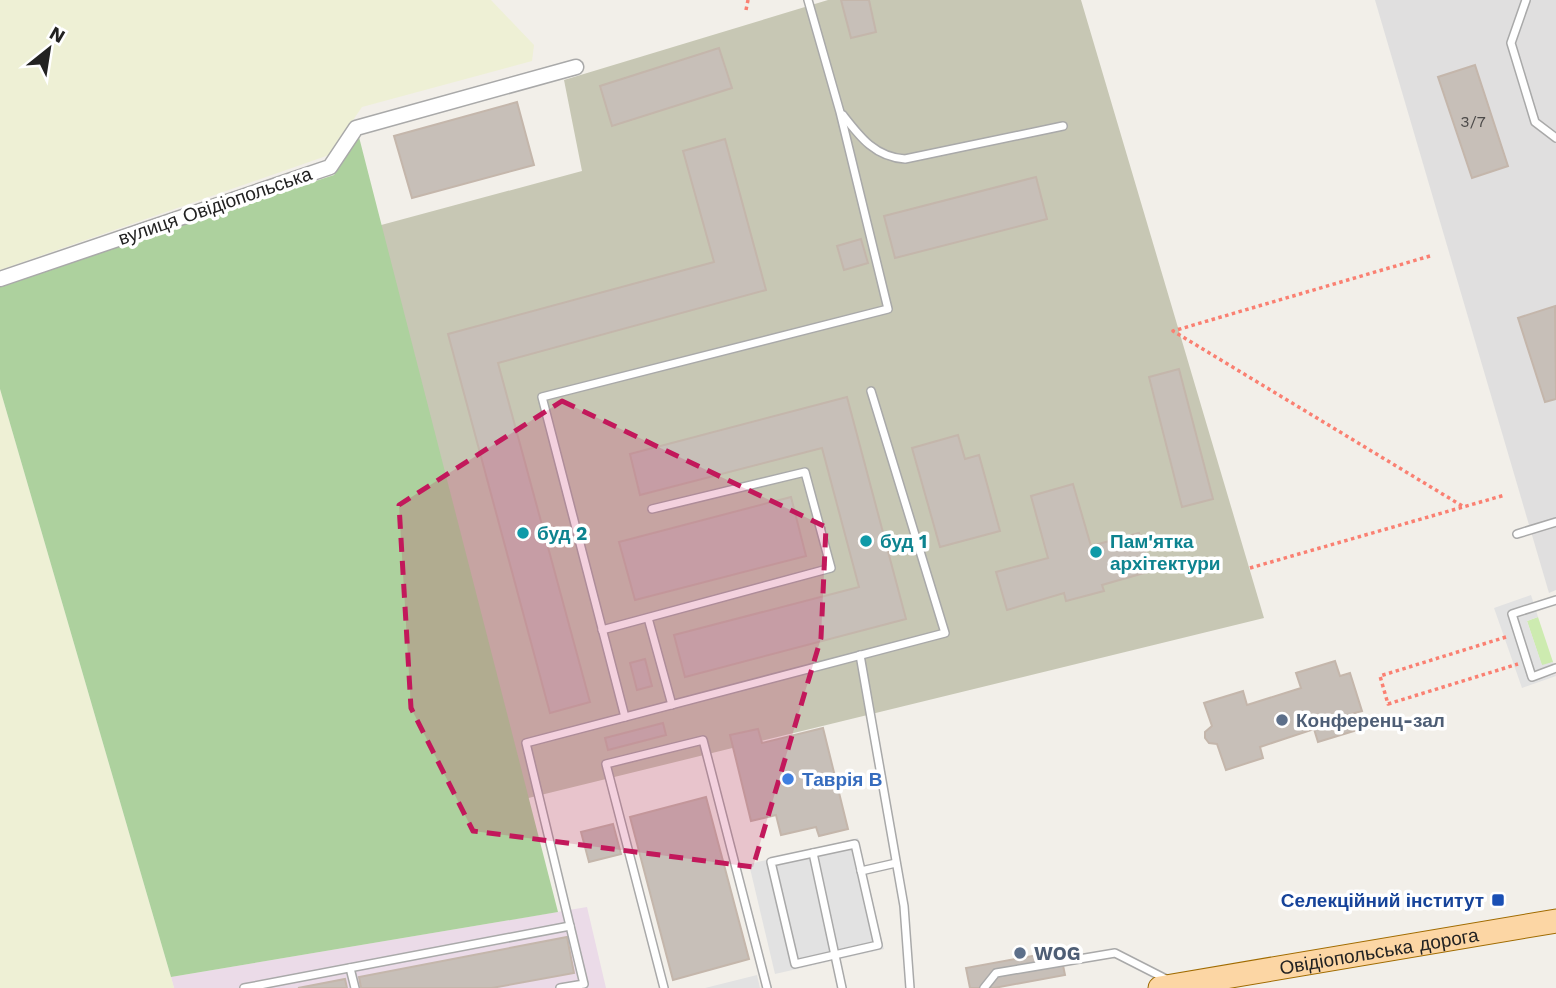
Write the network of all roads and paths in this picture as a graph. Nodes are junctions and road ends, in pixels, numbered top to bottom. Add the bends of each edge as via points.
1 (748, 0) edge
2 (808, 0) edge
3 (1526, 0) edge
4 (746, 10) dead end
5 (576, 67) dead end
6 (840, 112) junction
7 (1063, 126) dead end
8 (1556, 138) edge
9 (1430, 256) dead end
10 (0, 279) edge
11 (871, 391) dead end
12 (1505, 495) dead end
13 (1464, 507) junction
14 (652, 509) dead end
15 (1556, 523) edge
16 (1517, 534) dead end
17 (1250, 568) dead end
18 (1556, 600) edge
19 (648, 618) junction
20 (602, 630) junction
21 (1518, 634) junction
22 (860, 655) junction
23 (1527, 661) junction
24 (1556, 668) edge
25 (672, 705) junction
26 (625, 717) junction
27 (813, 853) junction
28 (897, 863) junction
29 (861, 871) junction
30 (1556, 921) edge
31 (570, 926) junction
32 (835, 955) junction
33 (350, 968) junction
34 (1169, 986) edge
35 (244, 988) edge
36 (355, 988) edge
37 (560, 988) edge
38 (664, 988) edge
39 (767, 988) edge
40 (842, 988) edge
41 (910, 988) edge
42 (984, 988) edge

1 - 4 path
2 - 6 lane
3 - 8 lane via 1511,43 1535,122
5 - 10 street, вулиця Овідіопольська via 356,128 330,167
6 - 7 lane via 865,142 892,158 905,159
6 - 20 lane via 888,309 541,397
9 - 13 path via 1173,331
11 - 22 lane via 944,633
12 - 13 path
13 - 17 path
14 - 19 lane via 805,472 831,568
15 - 16 lane
18 - 21 lane via 1512,614
19 - 20 lane
19 - 25 lane
20 - 26 lane
21 - 23 lane
21 - 23 path via 1380,676 1388,704
22 - 25 lane
22 - 28 lane
23 - 24 lane via 1532,677
25 - 26 lane
26 - 31 lane via 526,743
27 - 29 lane via 855,844
27 - 32 lane
27 - 32 lane via 771,862 794,964
28 - 29 lane
28 - 41 lane
29 - 32 lane via 878,945
30 - 34 main road, Овідіопольська дорога
31 - 33 lane
31 - 37 lane via 584,984
32 - 40 lane
33 - 35 lane
33 - 36 lane
34 - 42 lane via 1115,953 996,974
38 - 39 lane via 606,764 703,740

